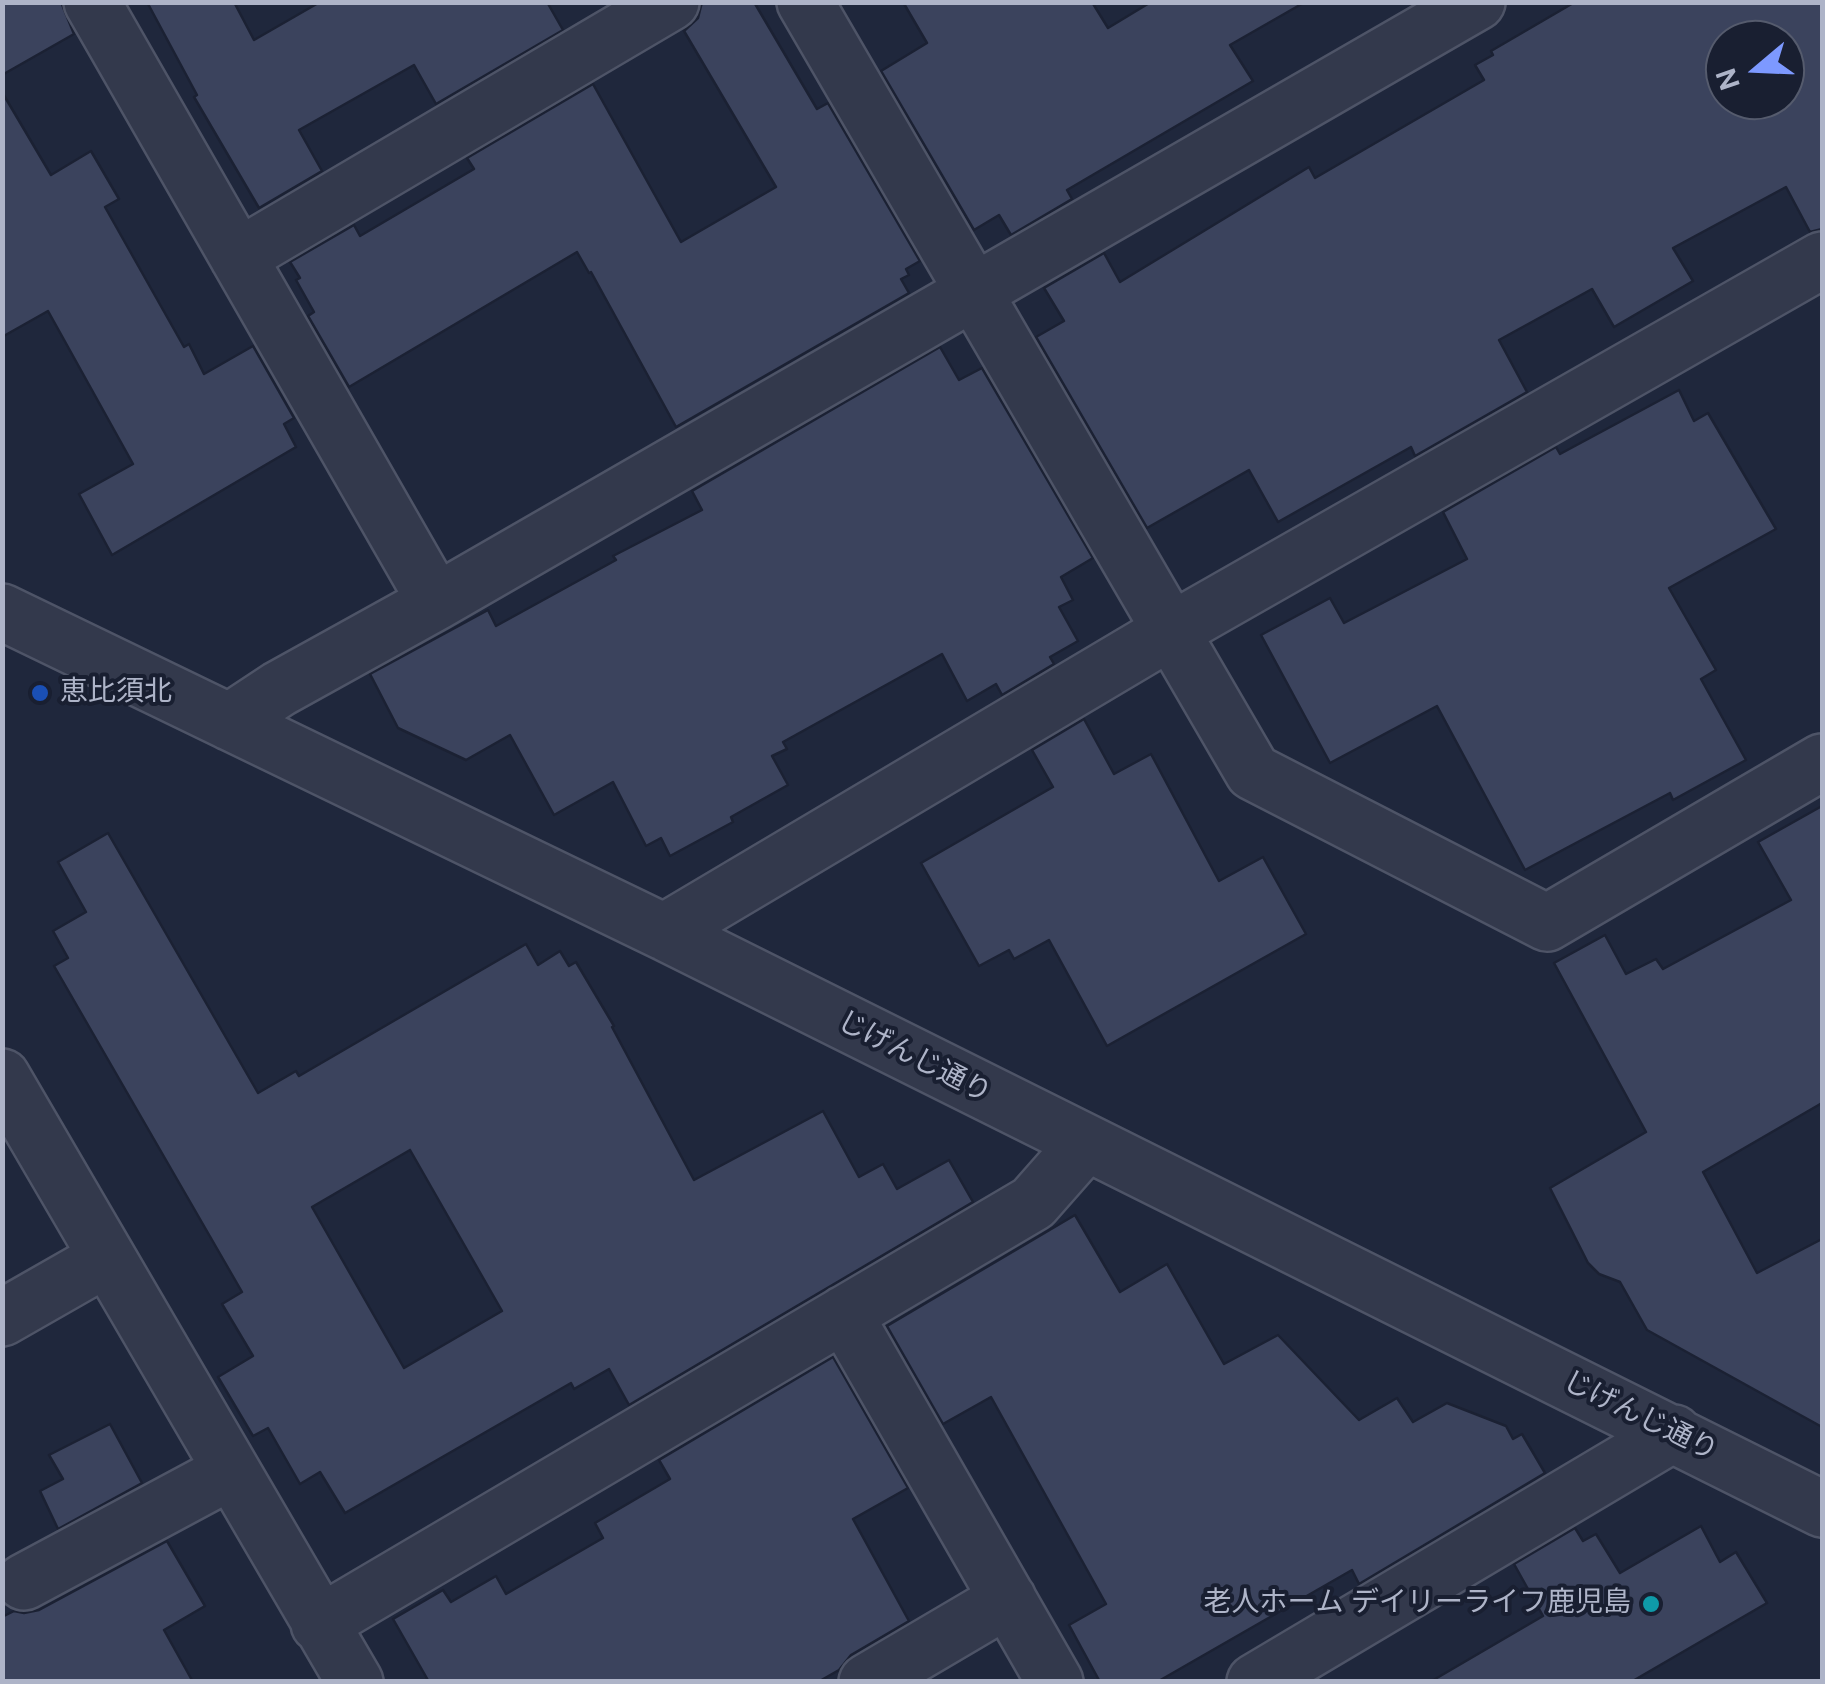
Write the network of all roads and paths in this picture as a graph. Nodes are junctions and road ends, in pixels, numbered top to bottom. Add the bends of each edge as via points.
1 (92, 2) edge
2 (671, 2) edge
3 (805, 2) edge
4 (1477, 2) edge
5 (238, 257) junction
6 (1822, 260) edge
7 (972, 291) junction
8 (436, 602) junction
9 (2, 612) edge
10 (1171, 632) junction
11 (229, 722) junction
12 (1822, 762) edge
13 (664, 932) junction
14 (2, 1077) edge
15 (1085, 1144) junction
16 (107, 1258) junction
17 (844, 1314) junction
18 (2, 1318) edge
19 (1674, 1434) junction
20 (231, 1471) junction
21 (1822, 1509) edge
22 (24, 1582) dead end
23 (1008, 1599) junction
24 (319, 1624) junction
25 (350, 1680) edge
26 (867, 1682) edge
27 (1055, 1682) edge
28 (1255, 1682) edge

1 - 5 street
2 - 5 street
3 - 7 street
4 - 7 street
5 - 8 street
6 - 10 street
7 - 8 street
7 - 10 street
8 - 11 street
9 - 11 street, じげんじ通り
10 - 12 street via 1252,772 1547,922
10 - 13 street
11 - 13 street, じげんじ通り
13 - 15 street, じげんじ通り
14 - 16 street
15 - 17 street via 1033,1203
15 - 19 street, じげんじ通り
16 - 18 street
16 - 20 street
17 - 23 street
17 - 24 street
19 - 21 street, じげんじ通り
19 - 28 street
20 - 22 street
20 - 24 street
23 - 26 street
23 - 27 street
24 - 25 street

